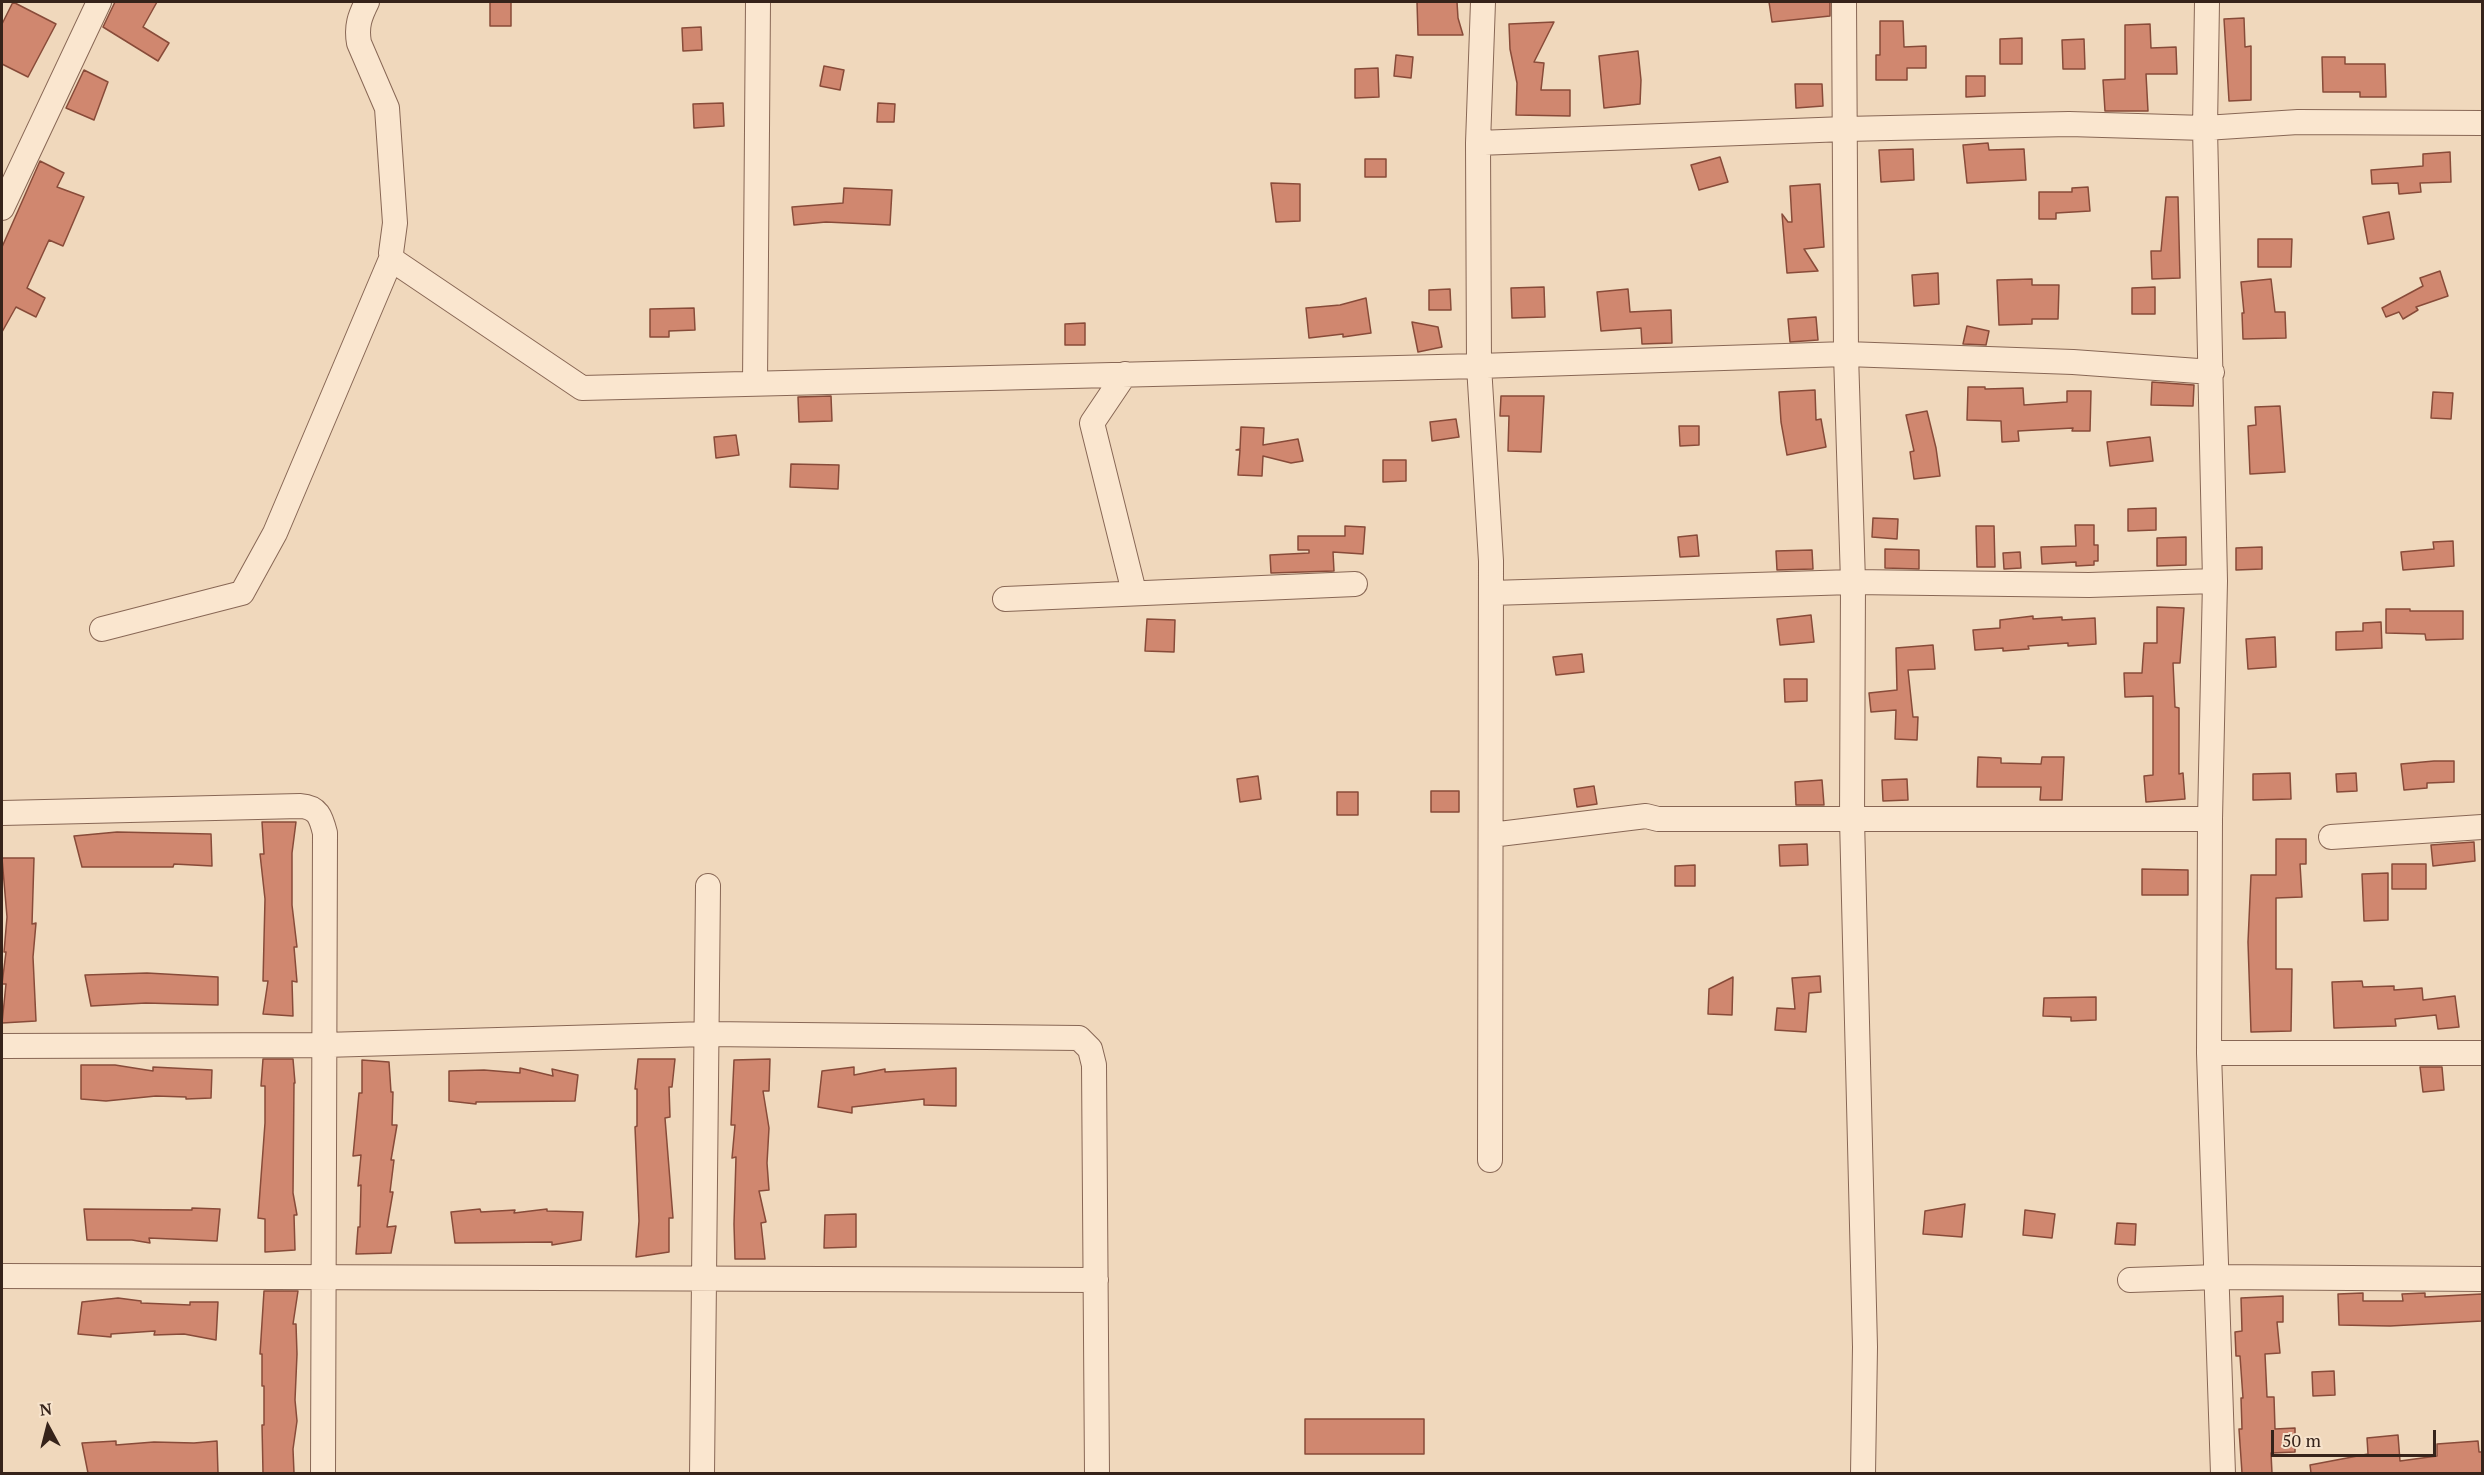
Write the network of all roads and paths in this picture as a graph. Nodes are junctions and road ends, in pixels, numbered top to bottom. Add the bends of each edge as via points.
1 (99, 2) edge
2 (367, 2) edge
3 (758, 2) edge
4 (1483, 2) edge
5 (1844, 2) edge
6 (2207, 2) edge
7 (2482, 123) edge
8 (2205, 128) junction
9 (1845, 129) junction
10 (1478, 142) junction
11 (2, 208) edge
12 (393, 262) junction
13 (1846, 354) junction
14 (1479, 366) junction
15 (2212, 372) junction
16 (1125, 374) junction
17 (755, 383) junction
18 (2215, 580) junction
19 (1853, 582) junction
20 (1355, 584) dead end
21 (1134, 592) junction
22 (1491, 593) junction
23 (1005, 599) dead end
24 (102, 629) dead end
25 (2, 813) edge
26 (1852, 819) junction
27 (2210, 819) junction
28 (2482, 827) edge
29 (1491, 835) junction
30 (2331, 837) dead end
31 (708, 886) dead end
32 (707, 1034) junction
33 (324, 1045) junction
34 (2, 1046) edge
35 (2209, 1053) junction
36 (2482, 1053) edge
37 (1490, 1160) dead end
38 (2, 1276) edge
39 (324, 1276) junction
40 (2218, 1277) junction
41 (2482, 1279) edge
42 (704, 1280) junction
43 (1095, 1280) junction
44 (2130, 1280) dead end
45 (323, 1473) edge
46 (702, 1473) edge
47 (1097, 1473) edge
48 (1863, 1473) edge
49 (2223, 1473) edge

1 - 11 street
2 - 12 street via 357,32 387,108 395,223
3 - 17 street
4 - 10 street
5 - 9 street
6 - 8 street
7 - 8 street via 2298,122
8 - 9 street via 2069,124
8 - 15 street
9 - 10 street
9 - 13 street
10 - 14 street
12 - 17 street via 582,388
12 - 24 street via 275,533 242,593
13 - 14 street
13 - 15 street via 2073,362
13 - 19 street
14 - 16 street
14 - 22 street
15 - 18 street
16 - 17 street
16 - 21 street via 1092,423
18 - 19 street via 2089,585
18 - 27 street
19 - 22 street
19 - 26 street
20 - 21 street
21 - 23 street
22 - 29 street
25 - 33 street via 300,806 317,812 325,833
26 - 27 street
26 - 29 street via 1646,816
26 - 48 street via 1865,1347
27 - 35 street
28 - 30 street
29 - 37 street
31 - 32 street
32 - 33 street
32 - 42 street
32 - 43 street via 1084,1041 1094,1065
33 - 34 street
33 - 39 street
35 - 36 street
35 - 40 street
38 - 39 street
39 - 42 street
39 - 45 street
40 - 41 street
40 - 44 street
40 - 49 street
42 - 43 street
42 - 46 street
43 - 47 street

